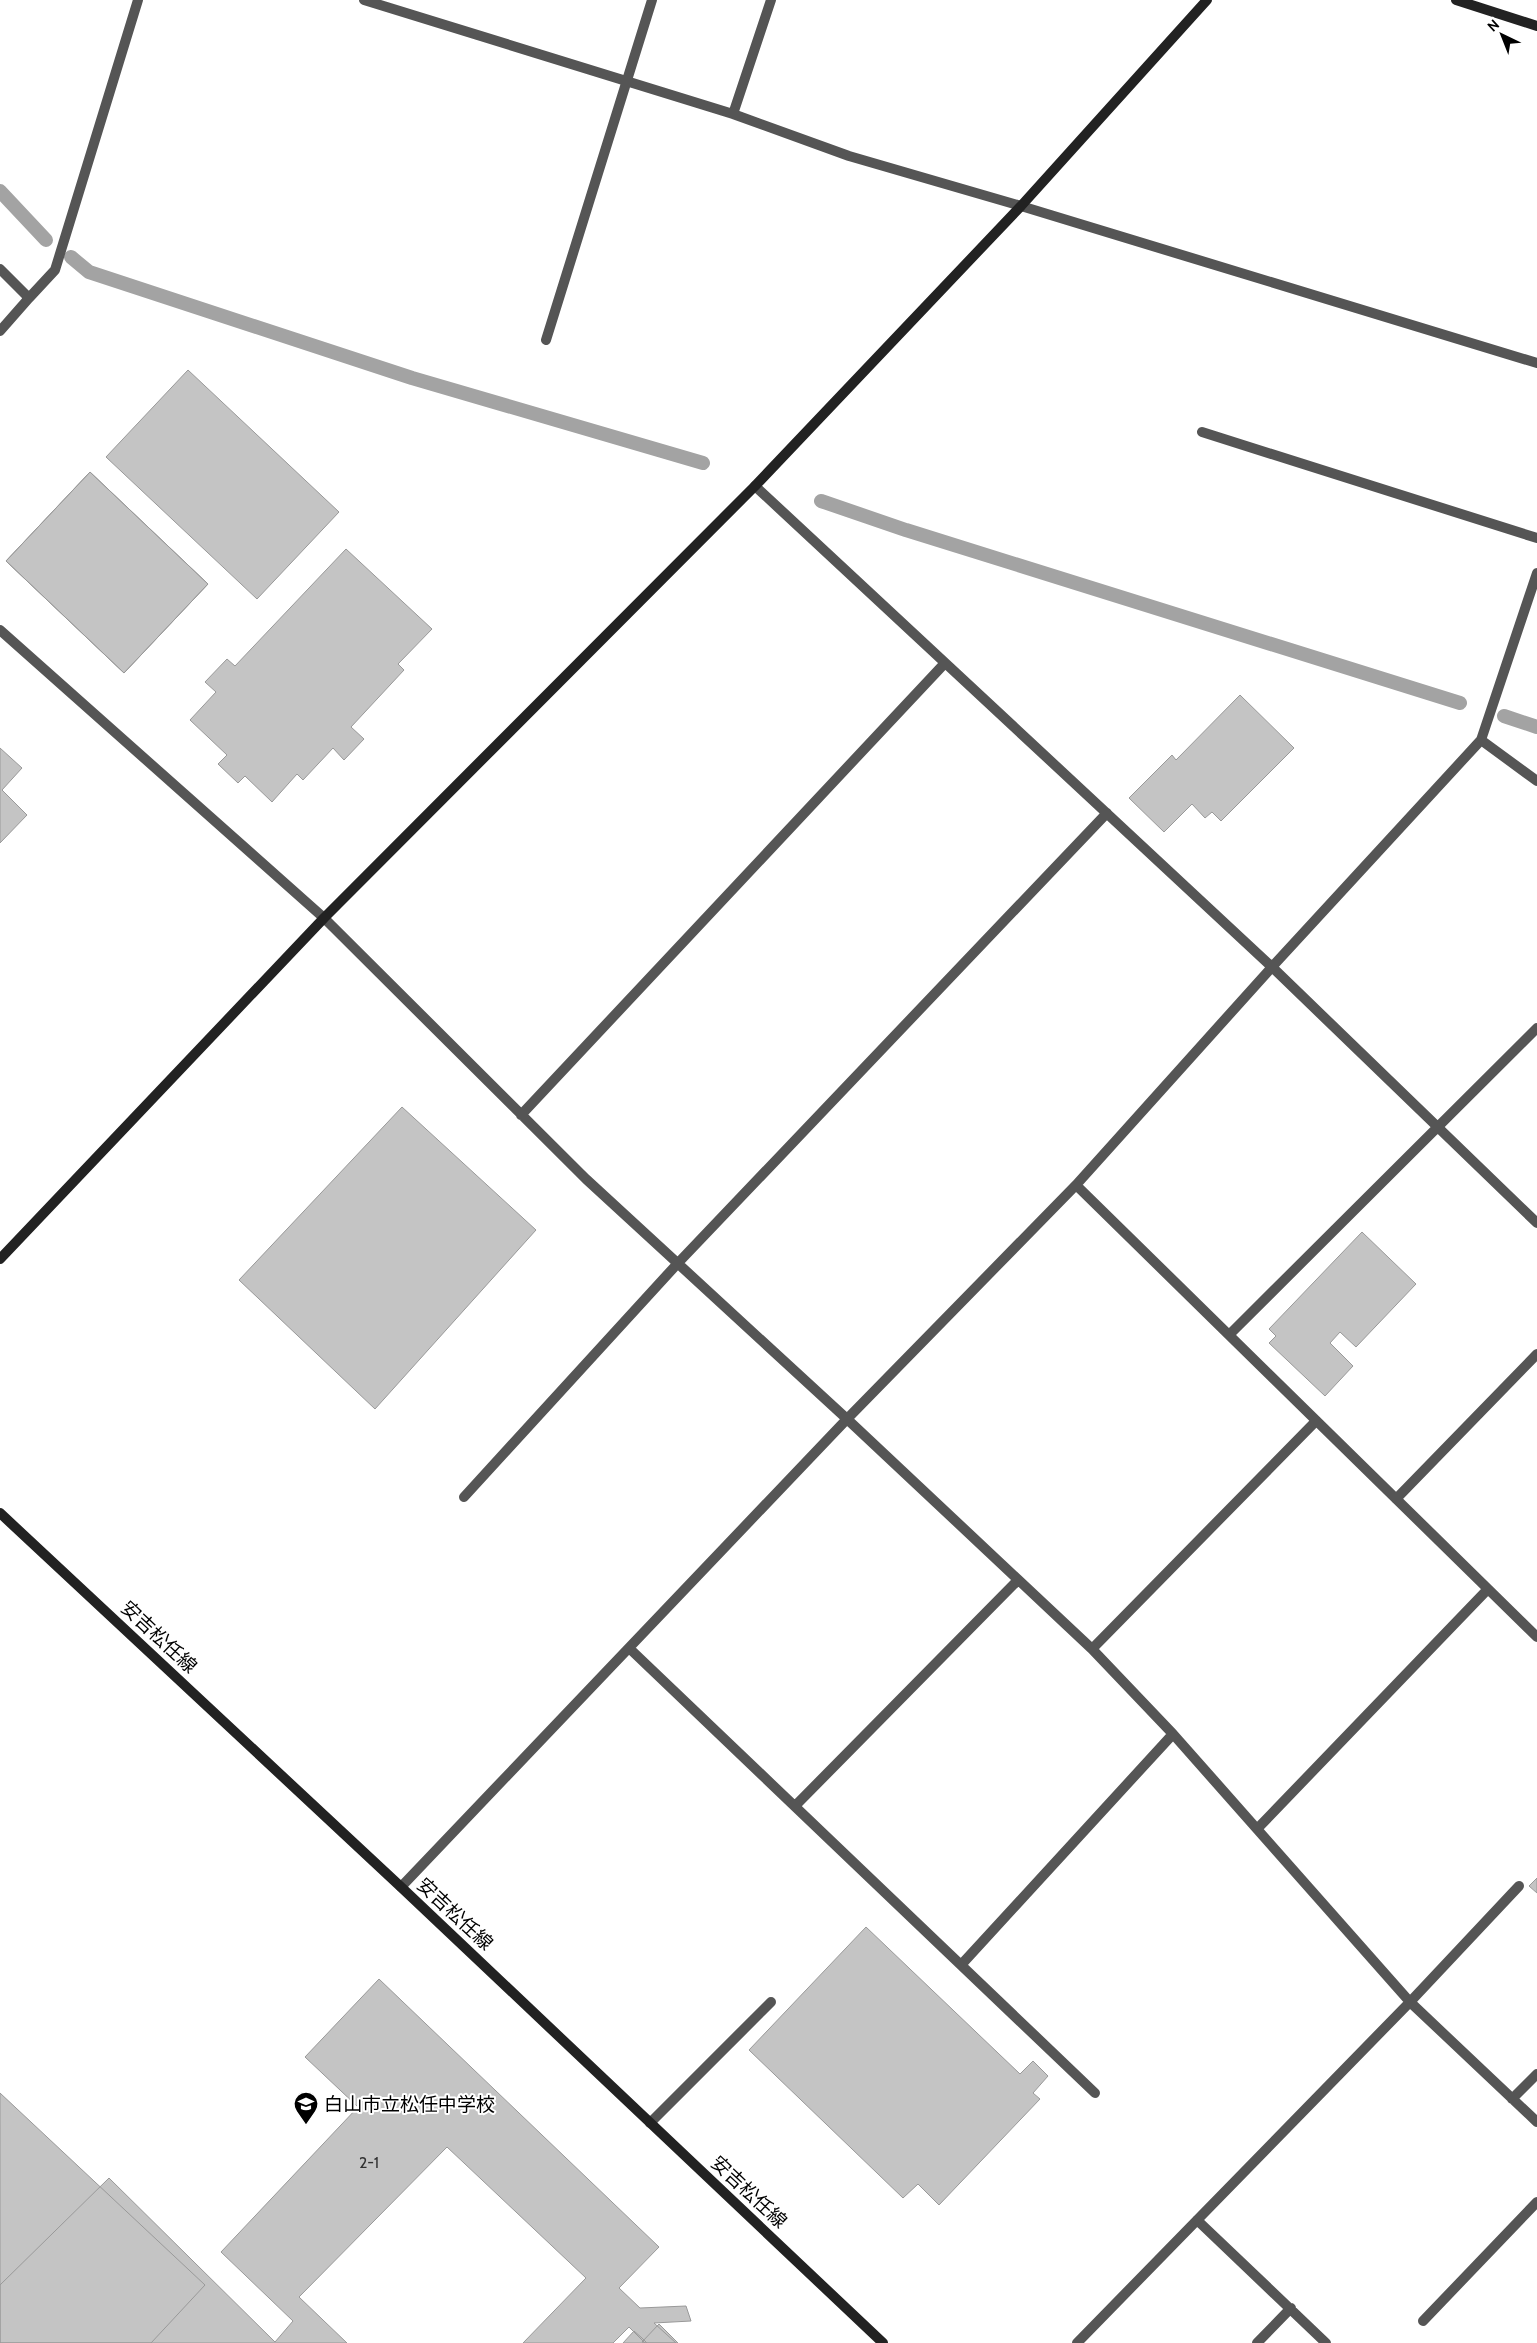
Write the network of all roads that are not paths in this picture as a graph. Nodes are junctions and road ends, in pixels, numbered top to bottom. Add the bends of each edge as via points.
1 (138, 0) edge
2 (364, 0) edge
3 (652, 0) edge
4 (770, 0) edge
5 (1207, 0) edge
6 (1456, 0) edge
7 (1537, 26) edge
8 (627, 82) junction
9 (733, 114) junction
10 (1021, 206) junction
11 (0, 269) edge
12 (29, 298) junction
13 (0, 331) edge
14 (546, 340) dead end
15 (1537, 363) edge
16 (1202, 432) dead end
17 (755, 486) junction
18 (1537, 538) edge
19 (1537, 573) edge
20 (1535, 588) edge
21 (0, 630) edge
22 (945, 663) junction
23 (1481, 740) junction
24 (1537, 781) edge
25 (1107, 813) junction
26 (324, 918) junction
27 (1272, 967) junction
28 (1537, 1028) edge
29 (521, 1115) junction
30 (1436, 1126) junction
31 (1076, 1185) junction
32 (1537, 1223) edge
33 (0, 1259) edge
34 (678, 1263) junction
35 (1229, 1335) junction
36 (1537, 1354) edge
37 (847, 1419) junction
38 (1316, 1421) junction
39 (464, 1497) dead end
40 (1396, 1499) junction
41 (0, 1513) edge
42 (1018, 1580) junction
43 (1488, 1589) junction
44 (1537, 1637) edge
45 (629, 1648) junction
46 (1092, 1650) junction
47 (1173, 1734) junction
48 (795, 1806) junction
49 (1258, 1829) junction
50 (1518, 1886) dead end
51 (401, 1887) junction
52 (961, 1965) junction
53 (771, 2002) dead end
54 (1410, 2002) junction
55 (1537, 2074) edge
56 (1095, 2093) dead end
57 (1512, 2099) junction
58 (1537, 2122) edge
59 (650, 2123) junction
60 (1537, 2202) edge
61 (1197, 2220) junction
62 (1291, 2308) junction
63 (1423, 2321) dead end
64 (883, 2343) edge
65 (1077, 2343) edge
66 (1257, 2343) edge
67 (1326, 2343) edge

1 - 12 street via 55,270
2 - 8 street
3 - 8 street
4 - 9 street
5 - 10 street
6 - 7 street
8 - 9 street
8 - 14 street
9 - 10 street via 848,156
10 - 15 street
10 - 17 street
11 - 12 street
12 - 13 street
16 - 18 street
17 - 22 street
17 - 26 street
19 - 20 street
20 - 23 street
21 - 26 street
22 - 25 street
22 - 29 street
23 - 24 street
23 - 27 street
25 - 27 street
25 - 34 street
26 - 29 street
26 - 33 street
27 - 30 street
27 - 31 street
28 - 30 street
29 - 34 street via 586,1180
30 - 32 street
30 - 35 street
31 - 35 street
31 - 37 street
34 - 37 street
34 - 39 street
35 - 38 street
36 - 40 street
37 - 42 street
37 - 45 street
38 - 40 street
38 - 46 street
40 - 43 street
41 - 51 street, 安吉松任線
42 - 46 street
42 - 48 street
43 - 44 street
43 - 49 street
45 - 48 street
45 - 51 street
46 - 47 street
47 - 49 street
47 - 52 street
48 - 52 street
49 - 54 street
50 - 54 street
51 - 59 street, 安吉松任線
52 - 56 street
53 - 59 street
54 - 57 street
54 - 61 street
55 - 57 street
57 - 58 street
59 - 64 street, 安吉松任線
60 - 63 street
61 - 62 street
61 - 65 street
62 - 66 street
62 - 67 street

